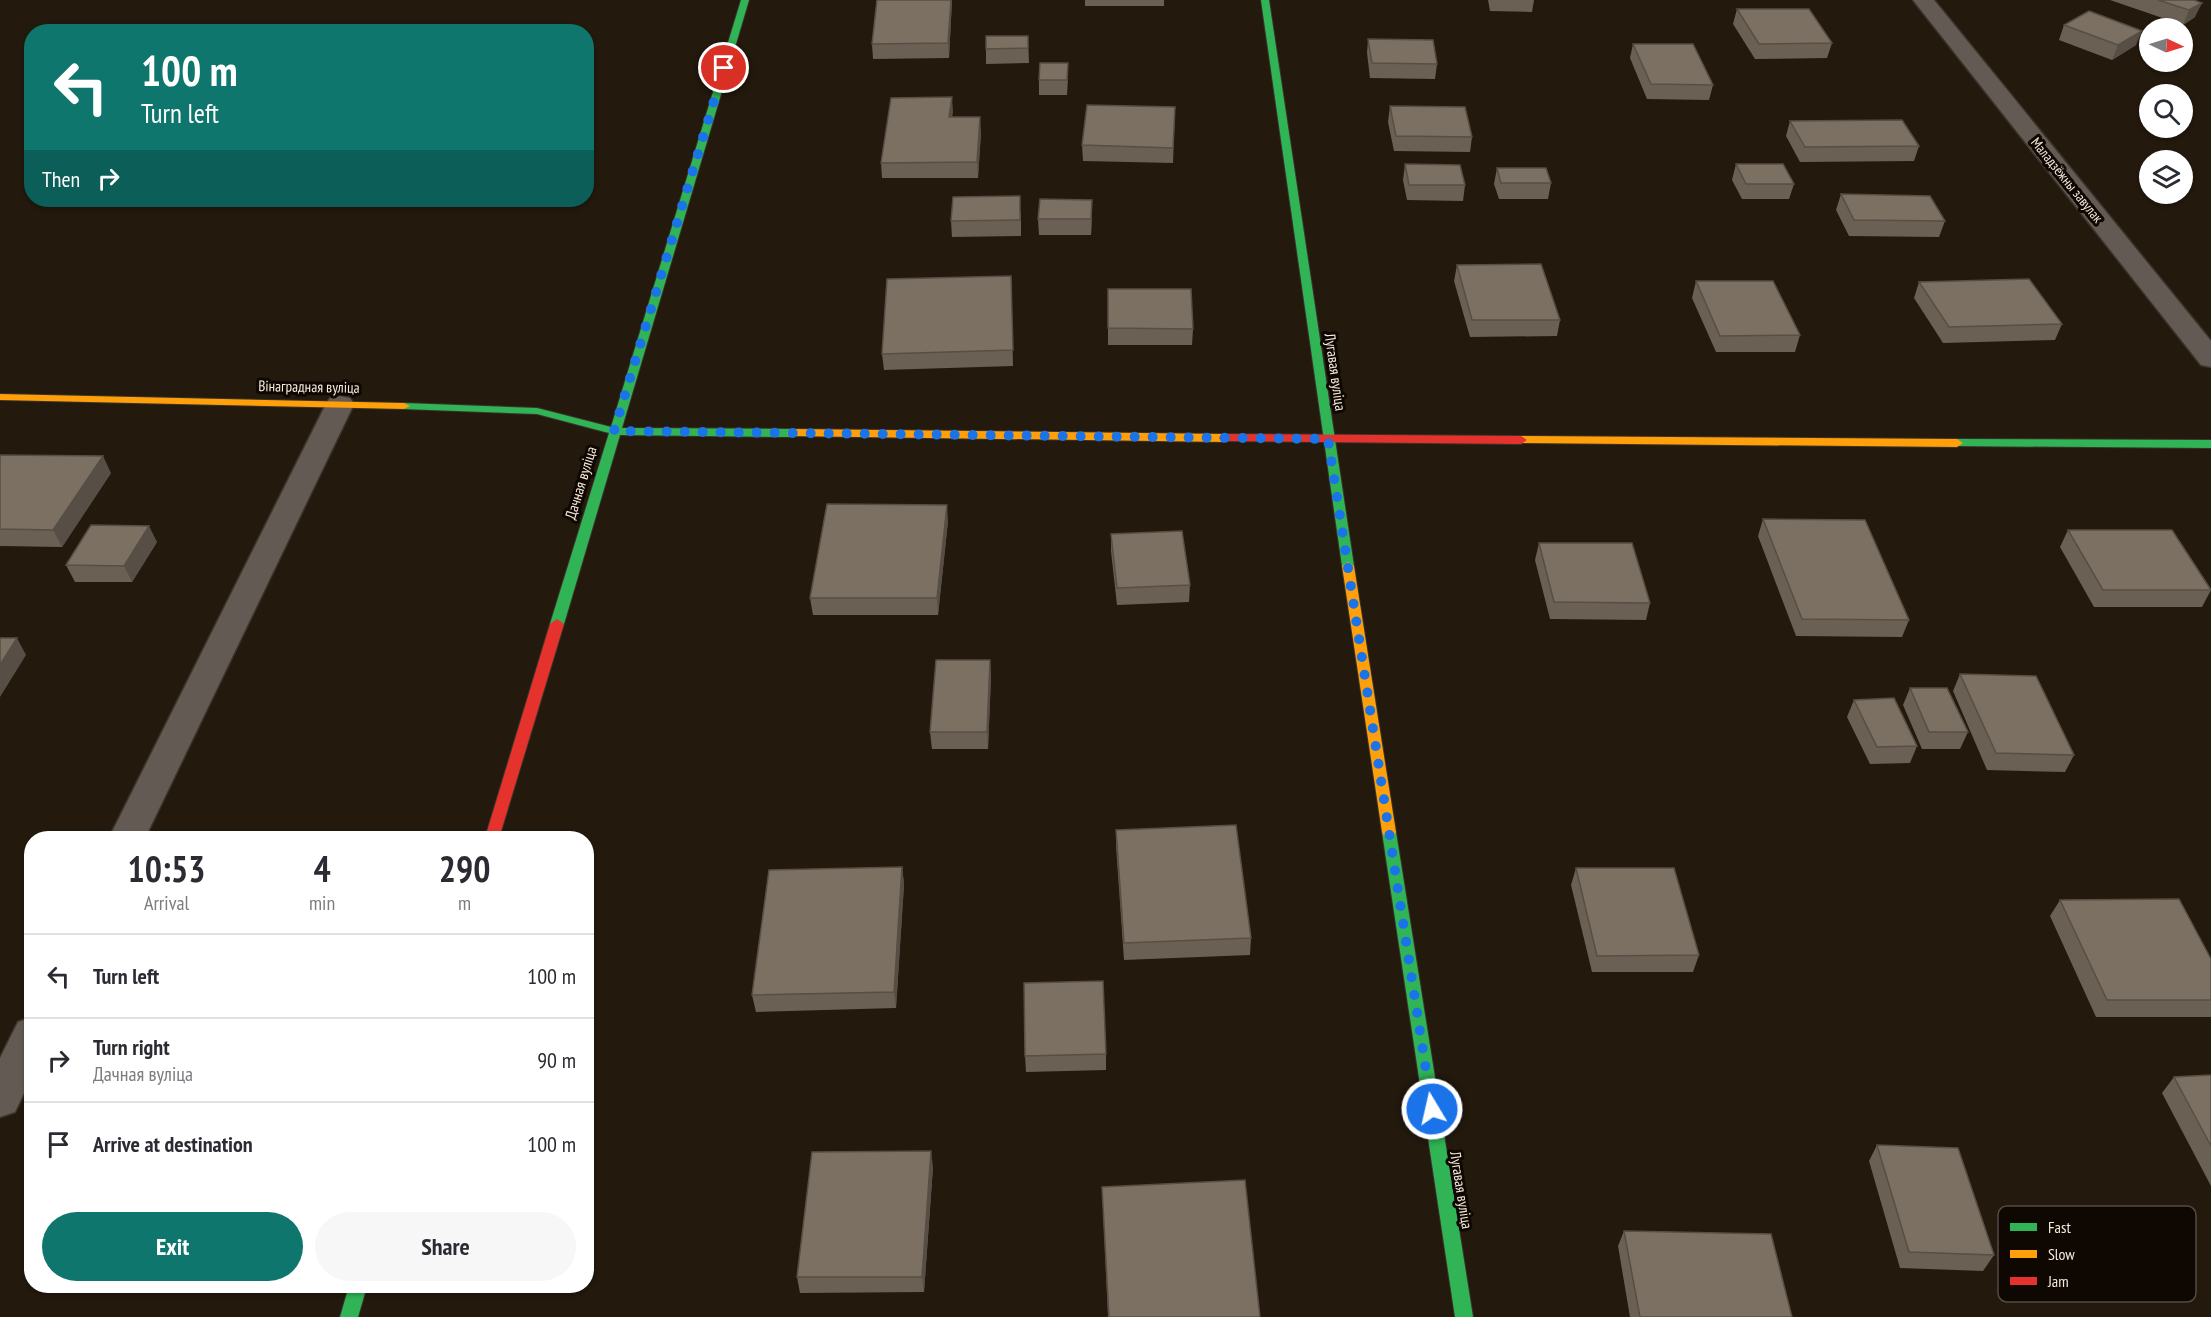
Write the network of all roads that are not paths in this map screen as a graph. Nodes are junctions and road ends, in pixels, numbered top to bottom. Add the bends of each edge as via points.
1 (745, 0) edge
2 (1265, 0) edge
3 (1923, 0) edge
4 (2211, 359) edge
5 (0, 397) edge
6 (340, 404) junction
7 (614, 431) junction
8 (1328, 439) junction
9 (2211, 444) edge
10 (130, 831) edge
11 (494, 831) edge
12 (24, 1050) edge
13 (0, 1099) edge
14 (356, 1293) edge
15 (349, 1317) edge
16 (1464, 1317) edge

1 - 7 street, Дачная вуліца
2 - 8 street, Лугавая вуліца
3 - 4 street, Маладзёжны завулак
5 - 6 street, Вінаградная вуліца
6 - 7 street, Вінаградная вуліца via 537,411
6 - 10 street
7 - 8 street, Вінаградная вуліца
7 - 11 street, Дачная вуліца
8 - 9 street, Вінаградная вуліца
8 - 16 street, Лугавая вуліца
12 - 13 street
14 - 15 street

